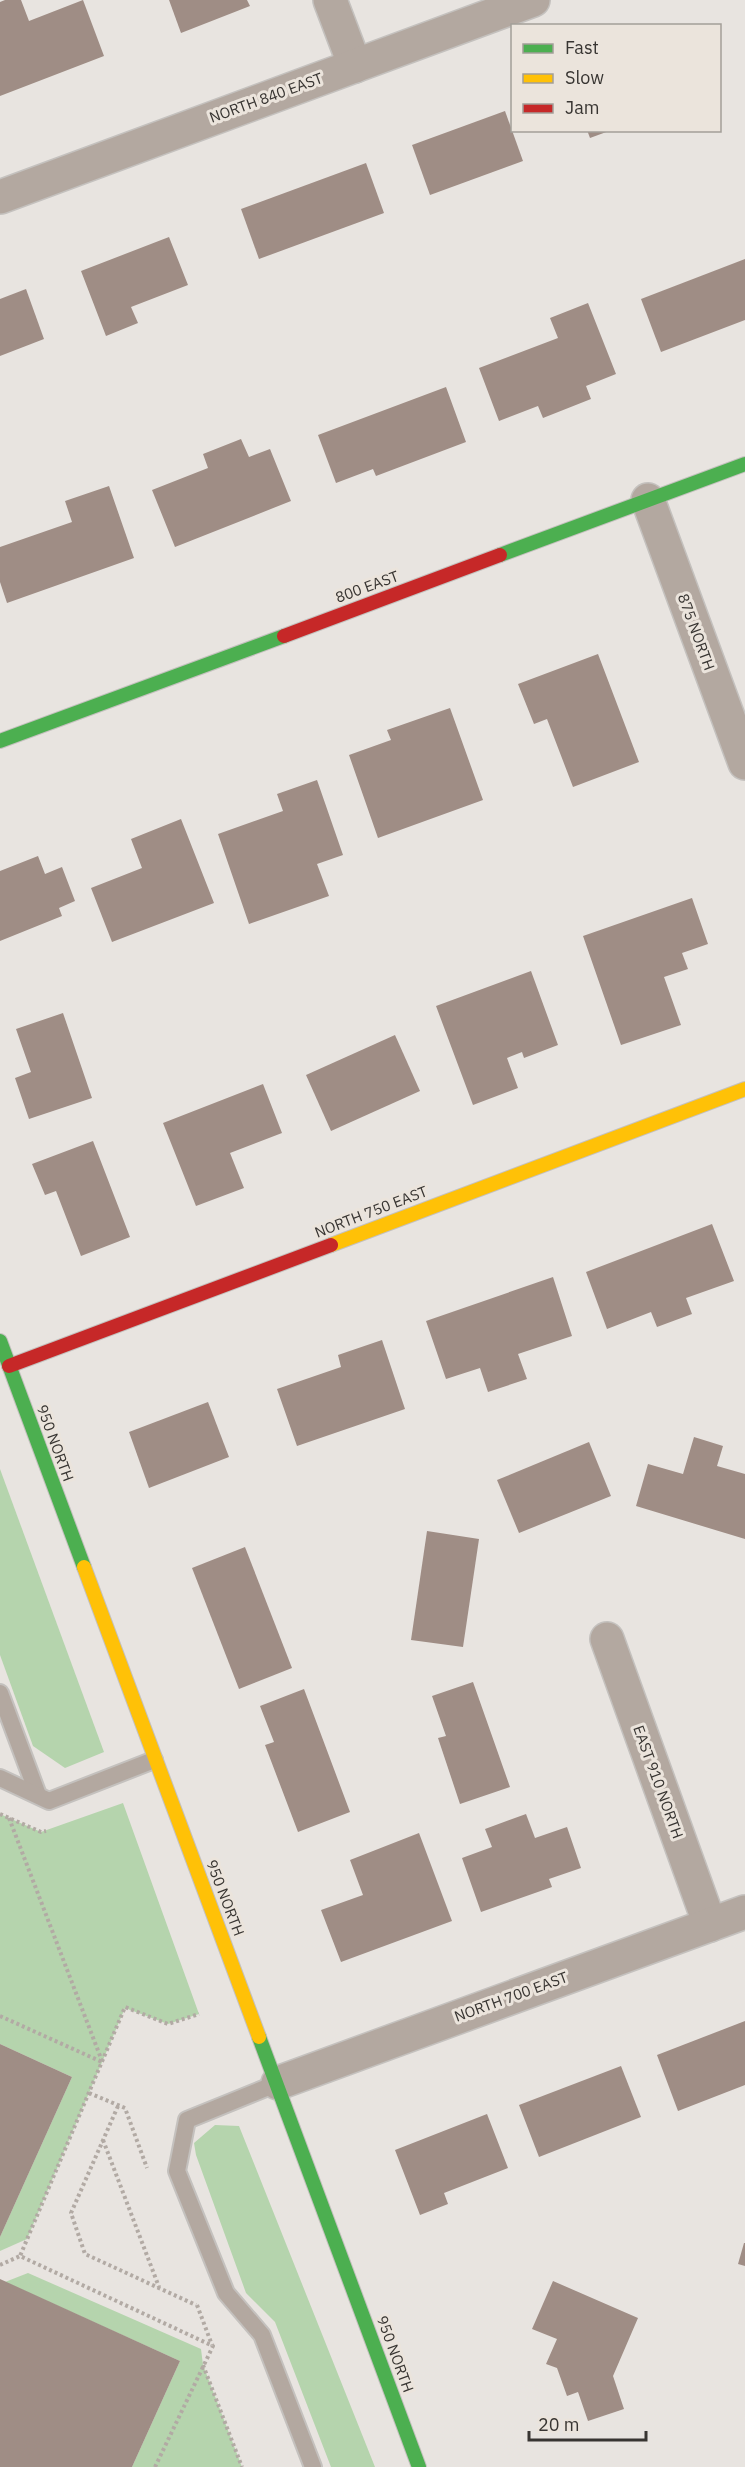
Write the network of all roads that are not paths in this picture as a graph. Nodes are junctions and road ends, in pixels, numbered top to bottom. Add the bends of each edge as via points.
1 (330, 0) edge
2 (533, 0) edge
3 (355, 66) junction
4 (0, 197) edge
5 (745, 464) edge
6 (648, 500) junction
7 (0, 741) edge
8 (745, 763) edge
9 (745, 1089) edge
10 (0, 1341) edge
11 (5, 1367) edge
12 (606, 1639) dead end
13 (0, 1693) edge
14 (154, 1760) junction
15 (0, 1778) edge
16 (38, 1795) junction
17 (745, 1912) edge
18 (710, 1924) junction
19 (278, 2083) junction
20 (313, 2467) edge
21 (419, 2467) edge

1 - 3 street
2 - 3 street, NORTH 840 EAST
3 - 4 street, NORTH 840 EAST
5 - 6 street, 800 EAST
6 - 7 street, 800 EAST
6 - 8 street, 875 NORTH
9 - 11 street, NORTH 750 EAST
10 - 11 street, 950 NORTH
11 - 14 street, 950 NORTH
12 - 18 street, EAST 910 NORTH
13 - 16 lane
14 - 16 lane via 49,1801
14 - 19 street, 950 NORTH
15 - 16 lane
17 - 18 street, NORTH 700 EAST
18 - 19 street, NORTH 700 EAST
19 - 20 lane via 187,2120 177,2171 226,2293 262,2335
19 - 21 street, 950 NORTH

